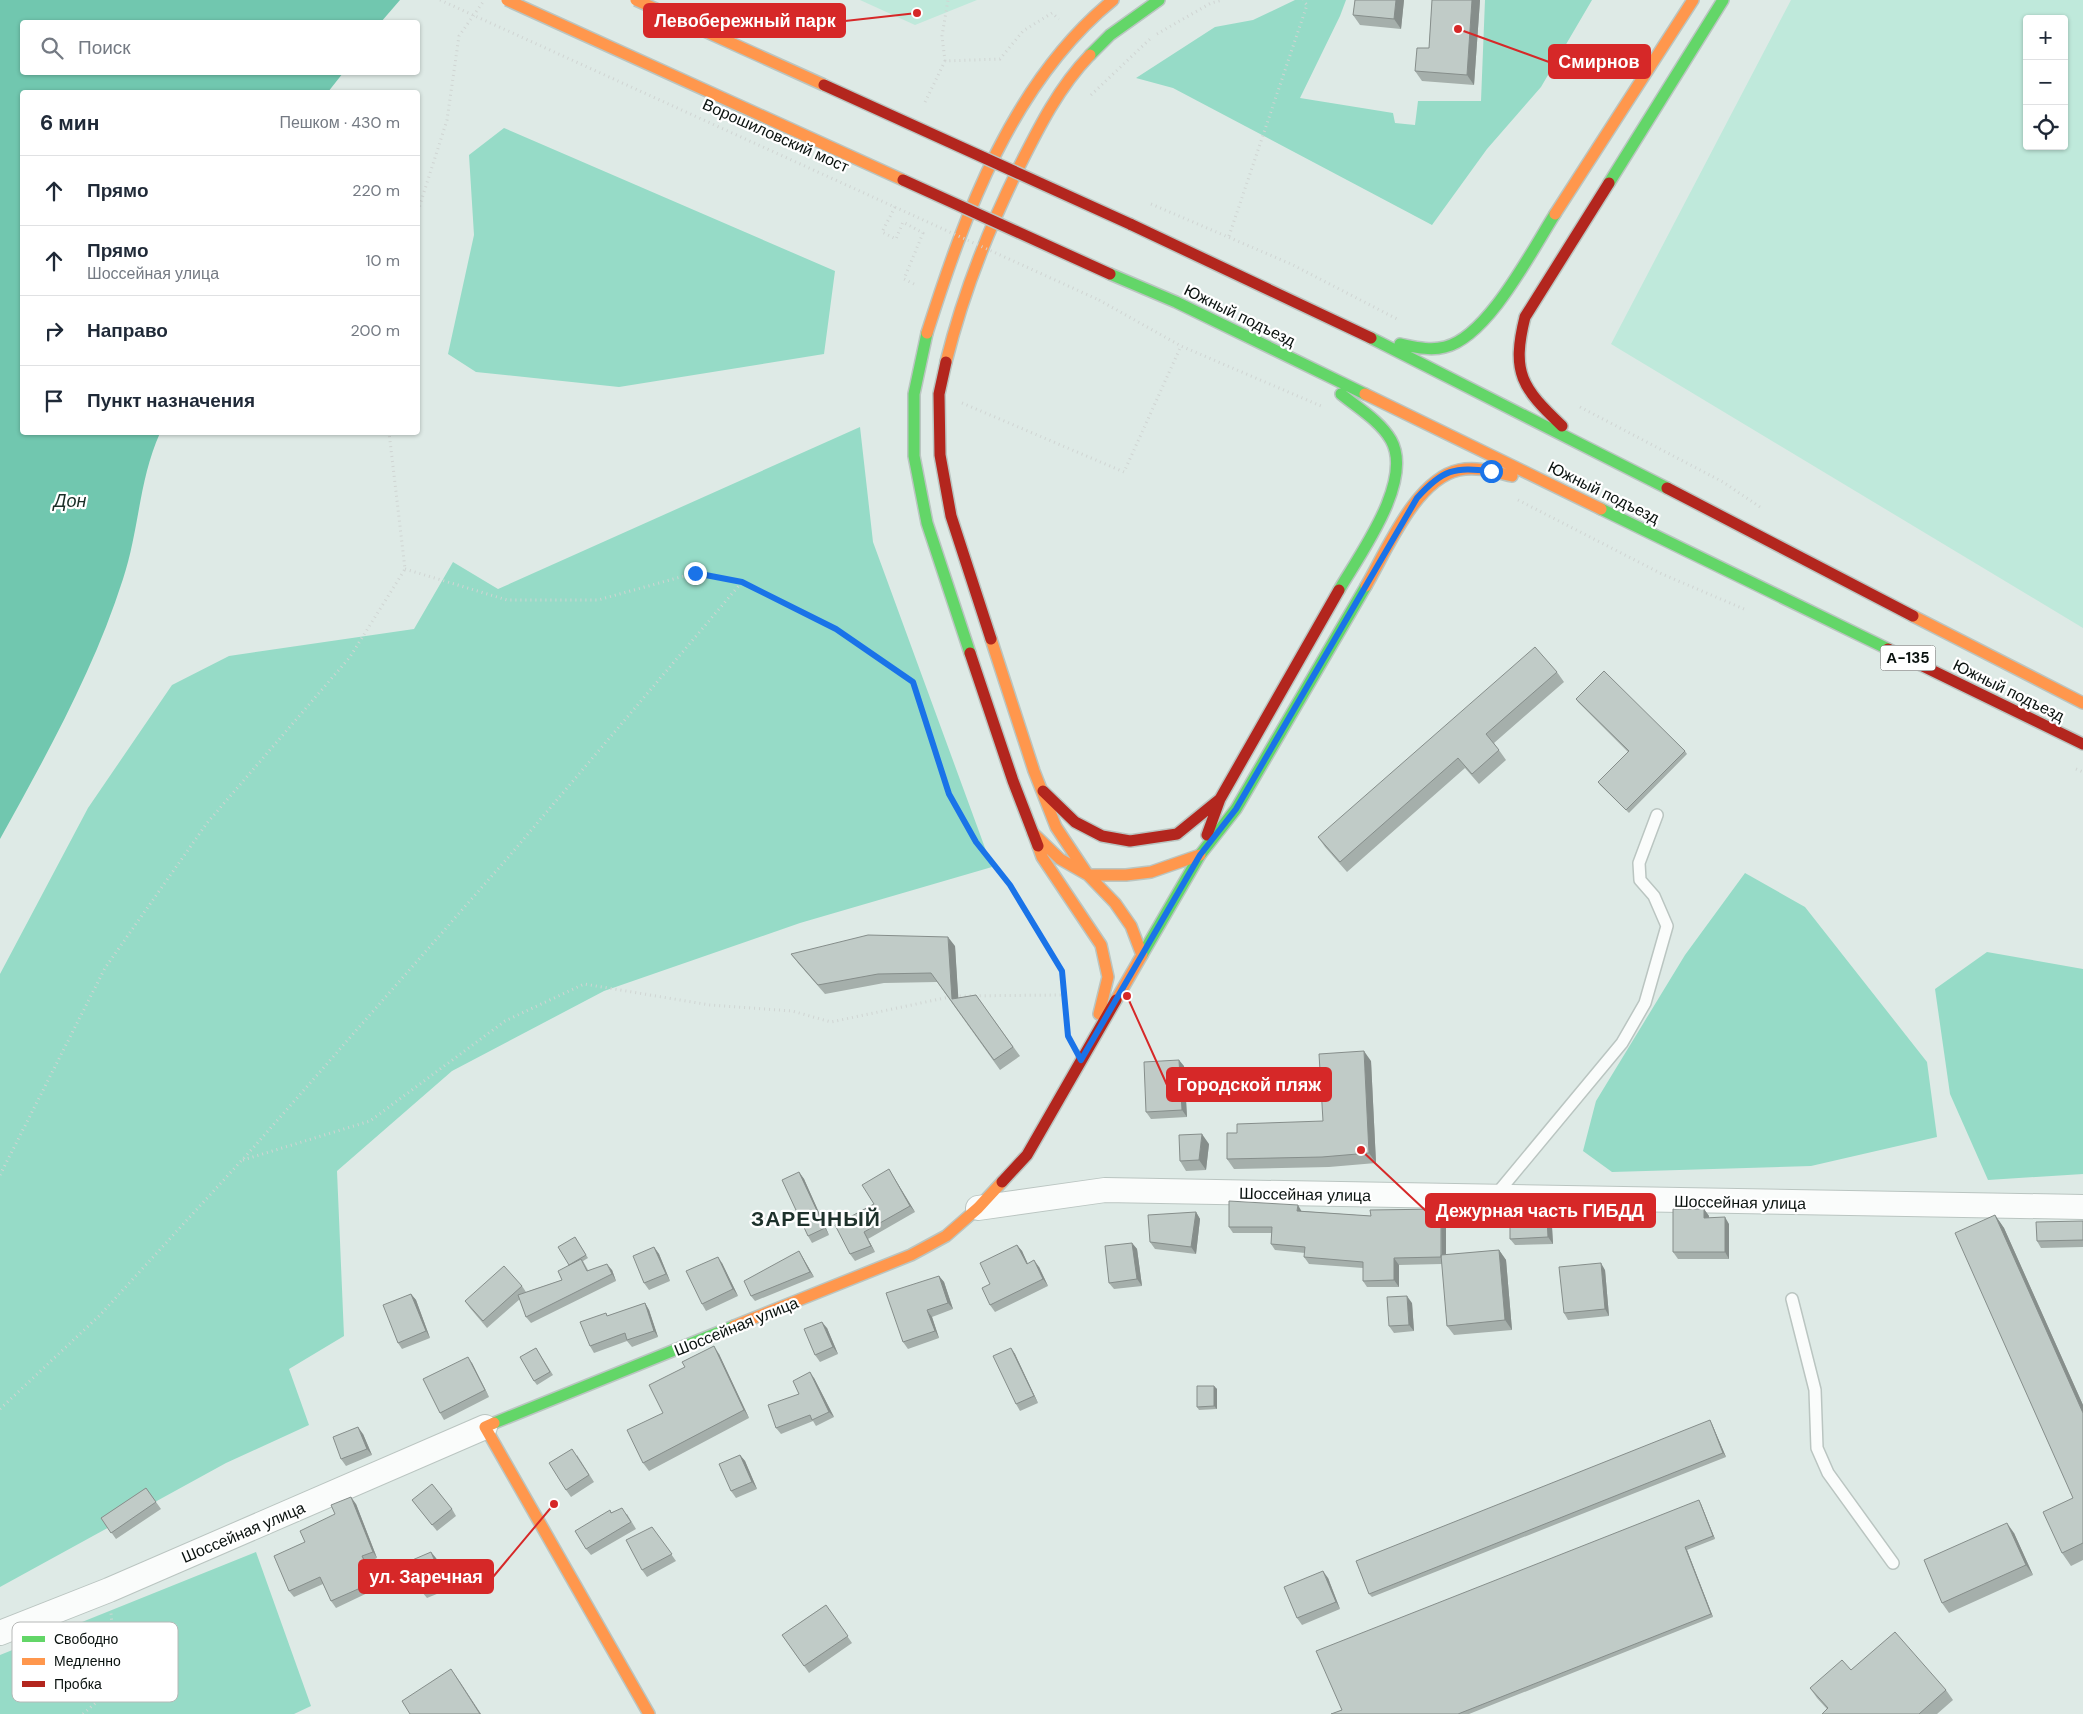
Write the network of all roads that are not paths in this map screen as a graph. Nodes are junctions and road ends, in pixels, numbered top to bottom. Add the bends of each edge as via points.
1 (506, 0) edge
2 (636, 0) edge
3 (1114, 0) edge
4 (1159, 0) edge
5 (1693, 0) edge
6 (1723, 0) edge
7 (1110, 274) joint
8 (1332, 319) junction
9 (1308, 366) junction
10 (1579, 443) junction
11 (1555, 486) junction
12 (2083, 703) edge
13 (2083, 744) edge
14 (1043, 792) junction
15 (1220, 799) junction
16 (1657, 815) dead end
17 (1033, 834) junction
18 (1200, 855) junction
19 (1088, 875) junction
20 (1142, 955) junction
21 (1094, 1037) junction
22 (1494, 1198) junction
23 (2083, 1207) edge
24 (978, 1208) junction
25 (1792, 1299) dead end
26 (485, 1427) junction
27 (1893, 1563) dead end
28 (28, 1622) edge
29 (12, 1628) edge
30 (0, 1633) edge
31 (649, 1714) edge

1 - 7 main road, Ворошиловский мост, bridge
2 - 8 main road, Южный подъезд, bridge
3 - 17 main road via 1087,21 1060,51 1012,124 952,255 926,335 914,394 914,456 927,523
4 - 14 main road via 1110,35 1077,69 1042,121 975,265 958,313 940,394 940,454 952,516
5 - 8 main road via 1481,326 1458,344 1422,350
6 - 10 main road via 1525,316 1517,342 1519,372 1540,406
7 - 9 main road, Южный подъезд
8 - 10 main road, Южный подъезд / А-135
9 - 11 main road, Южный подъезд / А-135
9 - 15 main road via 1385,431 1398,459 1396,477 1390,499
10 - 12 main road, Южный подъезд / А-135
11 - 13 main road, Южный подъезд / А-135
11 - 18 main road via 1463,468 1443,474 1431,483 1414,504 1236,809
14 - 15 main road via 1075,822 1102,836 1130,841 1177,834
14 - 19 main road via 1056,827
15 - 18 main road
16 - 22 lane via 1639,863 1640,880 1654,896 1667,926 1645,1002 1622,1043
17 - 19 main road via 1060,859
17 - 21 main road via 1056,882 1101,946 1108,977
18 - 19 main road via 1150,872
18 - 20 main road, Шоссейная улица
19 - 20 main road via 1115,903 1131,926
20 - 21 main road, Шоссейная улица
21 - 24 main road, Шоссейная улица via 1027,1156
22 - 23 street, Шоссейная улица
22 - 24 street, Шоссейная улица via 1106,1190
24 - 26 main road, Шоссейная улица via 946,1236 911,1255
25 - 27 lane via 1815,1390 1817,1448 1828,1473
26 - 28 street, Шоссейная улица
26 - 31 main road
29 - 30 street, Шоссейная улица

